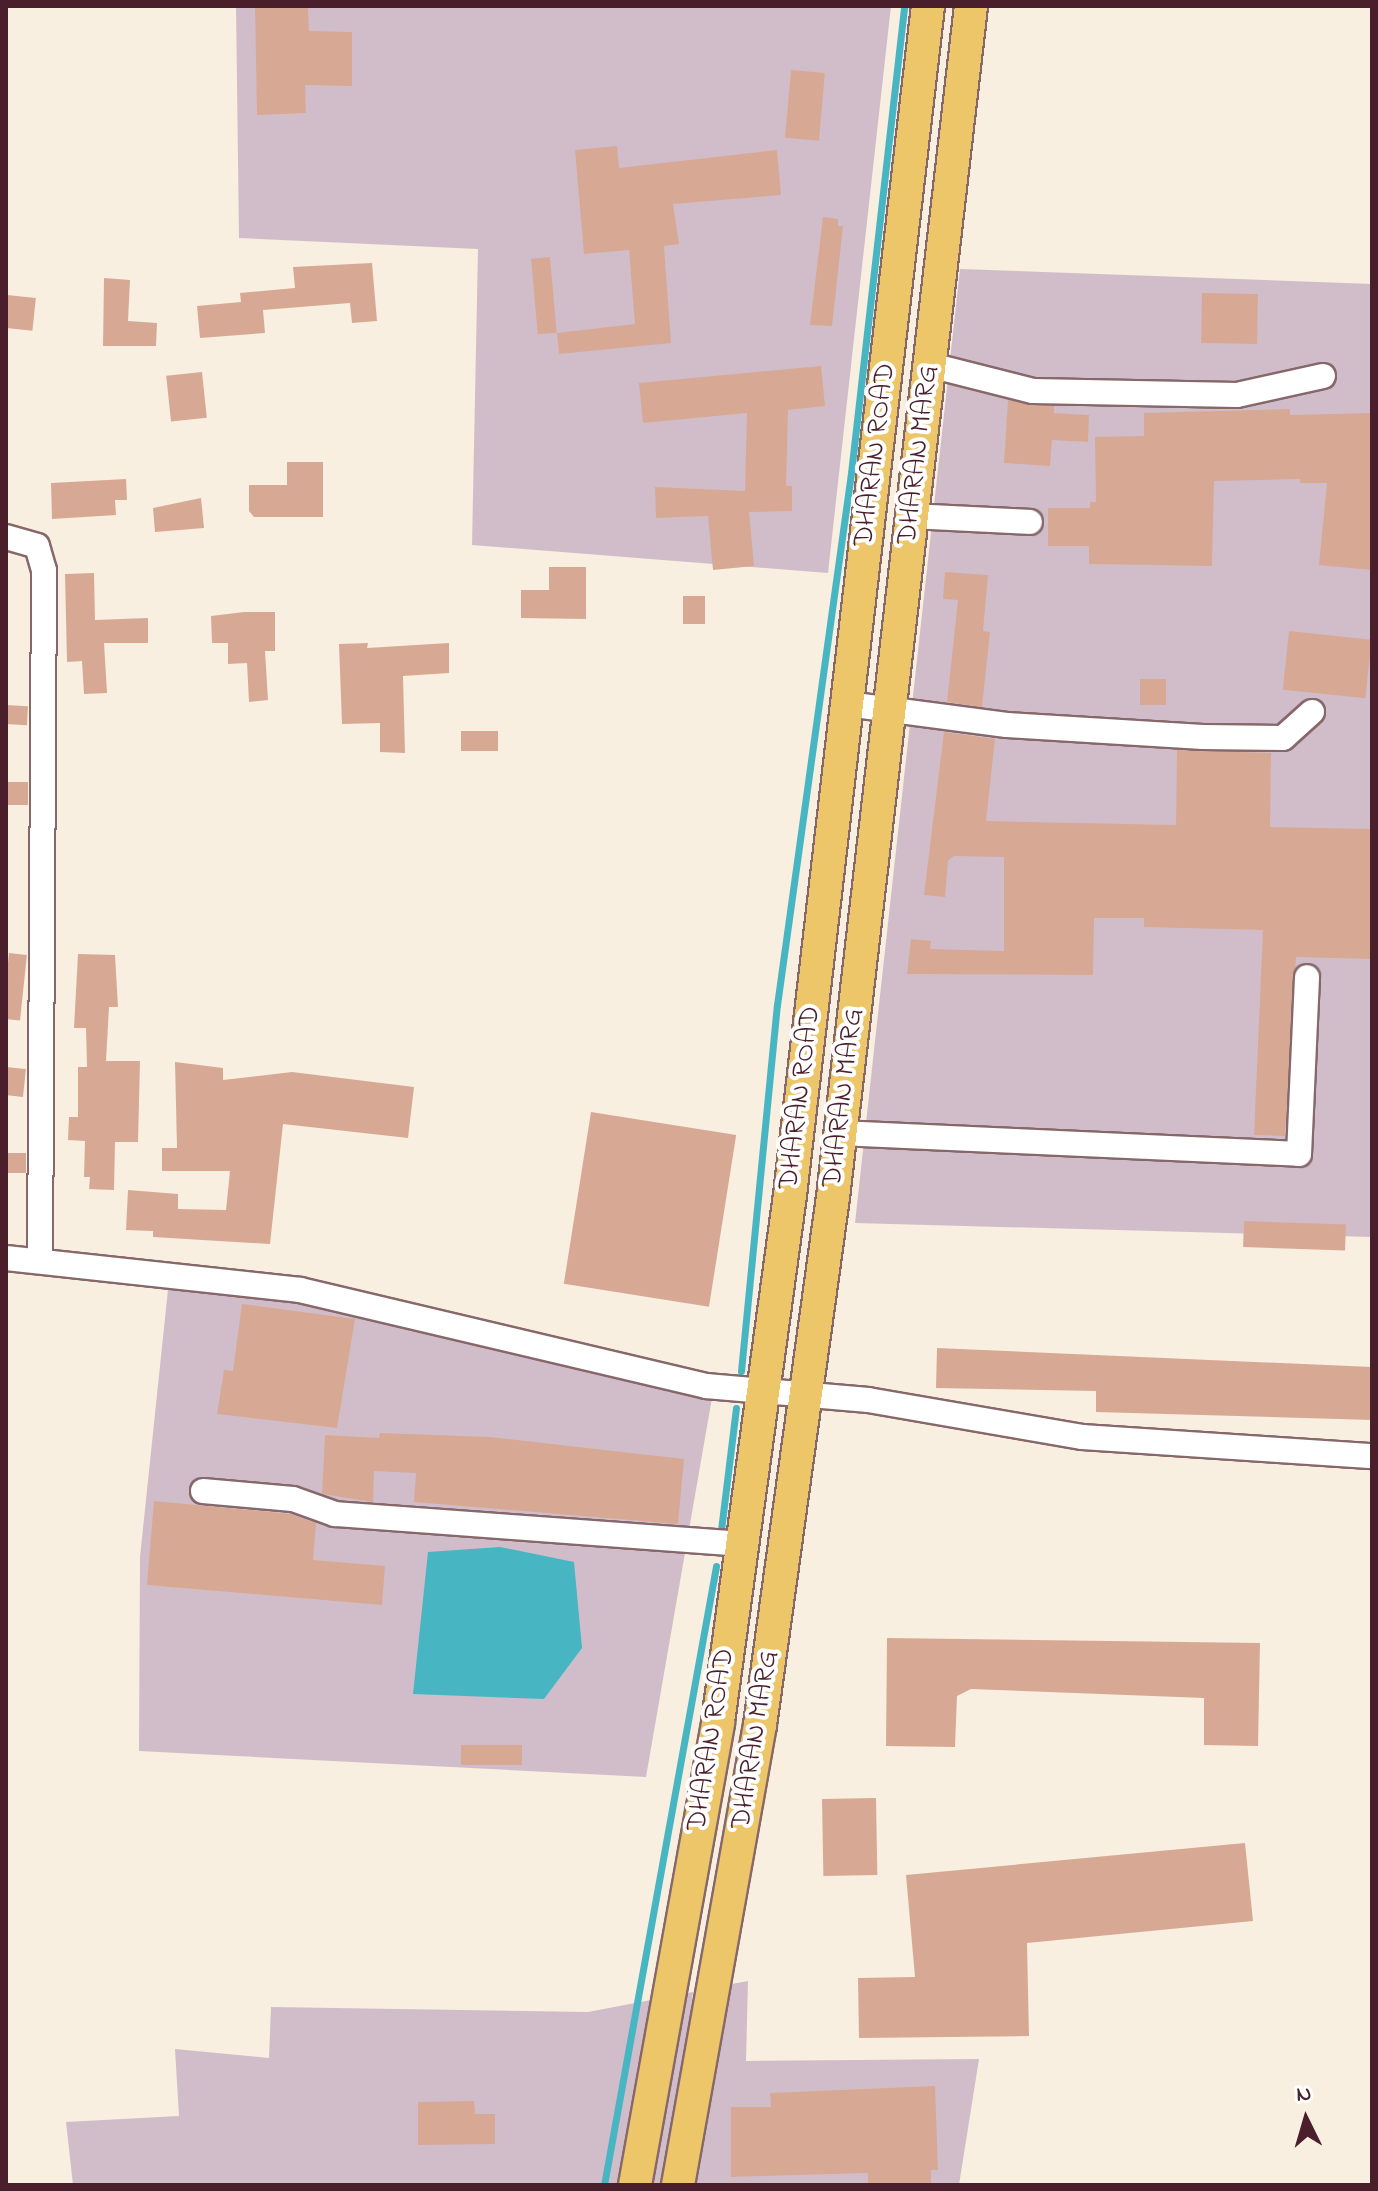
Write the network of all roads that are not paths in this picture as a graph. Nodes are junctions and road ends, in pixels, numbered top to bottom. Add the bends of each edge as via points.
1 (928, 6) edge
2 (971, 6) edge
3 (930, 365) junction
4 (1323, 376) dead end
5 (912, 516) junction
6 (1030, 522) dead end
7 (6, 537) edge
8 (847, 704) junction
9 (890, 705) junction
10 (1312, 712) dead end
11 (1307, 977) dead end
12 (840, 1133) junction
13 (6, 1258) edge
14 (40, 1260) junction
15 (763, 1391) junction
16 (806, 1396) junction
17 (1372, 1456) edge
18 (203, 1491) dead end
19 (741, 1544) junction
20 (704, 1797) junction
21 (746, 1803) junction
22 (635, 2185) edge
23 (678, 2185) edge

1 - 8 main road, DHARAN ROAD
2 - 3 main road, DHARAN MARG
3 - 4 street via 1033,391 1237,395
3 - 5 main road, DHARAN MARG
5 - 6 street
5 - 9 main road, DHARAN MARG
7 - 14 street via 37,546 44,570
8 - 9 street
8 - 15 main road, DHARAN ROAD
9 - 10 street via 1007,725 1203,737 1283,738
9 - 12 main road, DHARAN MARG
11 - 12 street via 1299,1154
12 - 16 main road, DHARAN MARG
13 - 14 street
14 - 15 street via 300,1290 706,1386
15 - 16 street
15 - 19 main road, DHARAN ROAD
16 - 17 street via 868,1400 1083,1437
16 - 21 main road, DHARAN MARG
18 - 19 street via 293,1499 335,1514
19 - 20 main road, DHARAN ROAD
20 - 21 main road
20 - 22 main road, DHARAN ROAD
21 - 23 main road, DHARAN MARG

